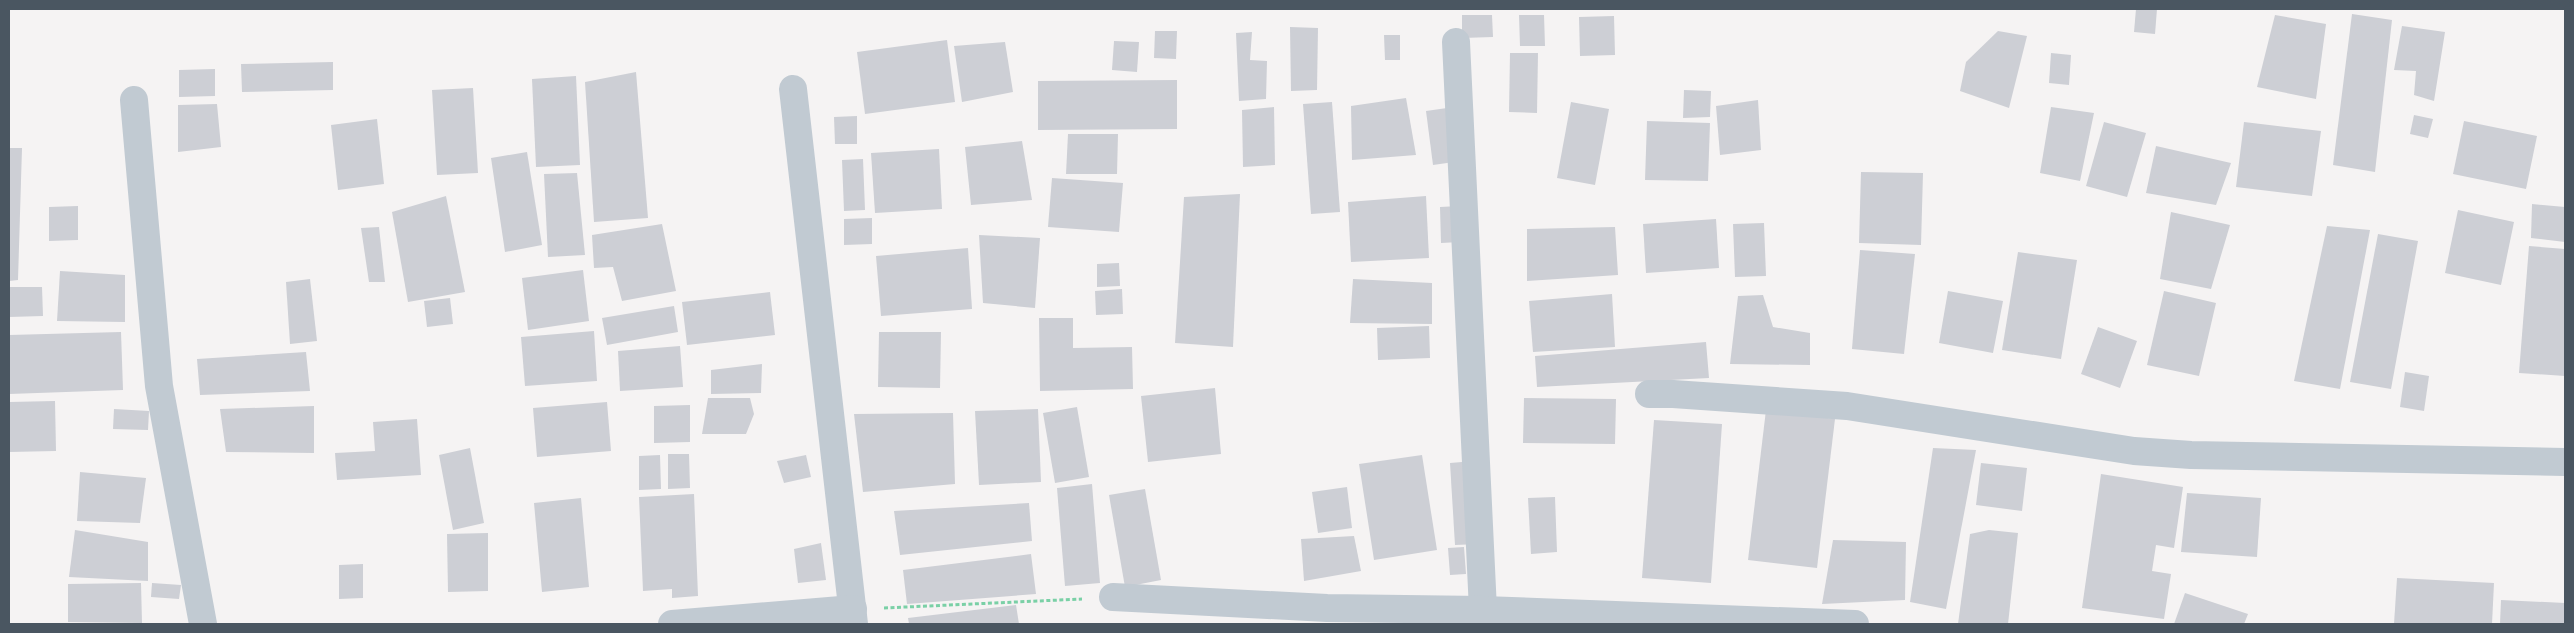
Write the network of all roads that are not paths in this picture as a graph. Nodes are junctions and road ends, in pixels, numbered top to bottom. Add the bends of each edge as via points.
1 (1456, 42) dead end
2 (793, 89) dead end
3 (134, 100) dead end
4 (1649, 394) dead end
5 (2565, 462) edge
6 (1113, 597) road end
7 (1483, 610) junction
8 (1326, 616) edge
9 (854, 617) edge
10 (203, 624) edge
11 (672, 624) edge
12 (1855, 624) edge

1 - 7 street
2 - 9 street
3 - 10 street via 159,386
4 - 5 street via 1847,406 2134,451 2191,455
6 - 8 street
7 - 8 street
7 - 12 street
9 - 11 street

